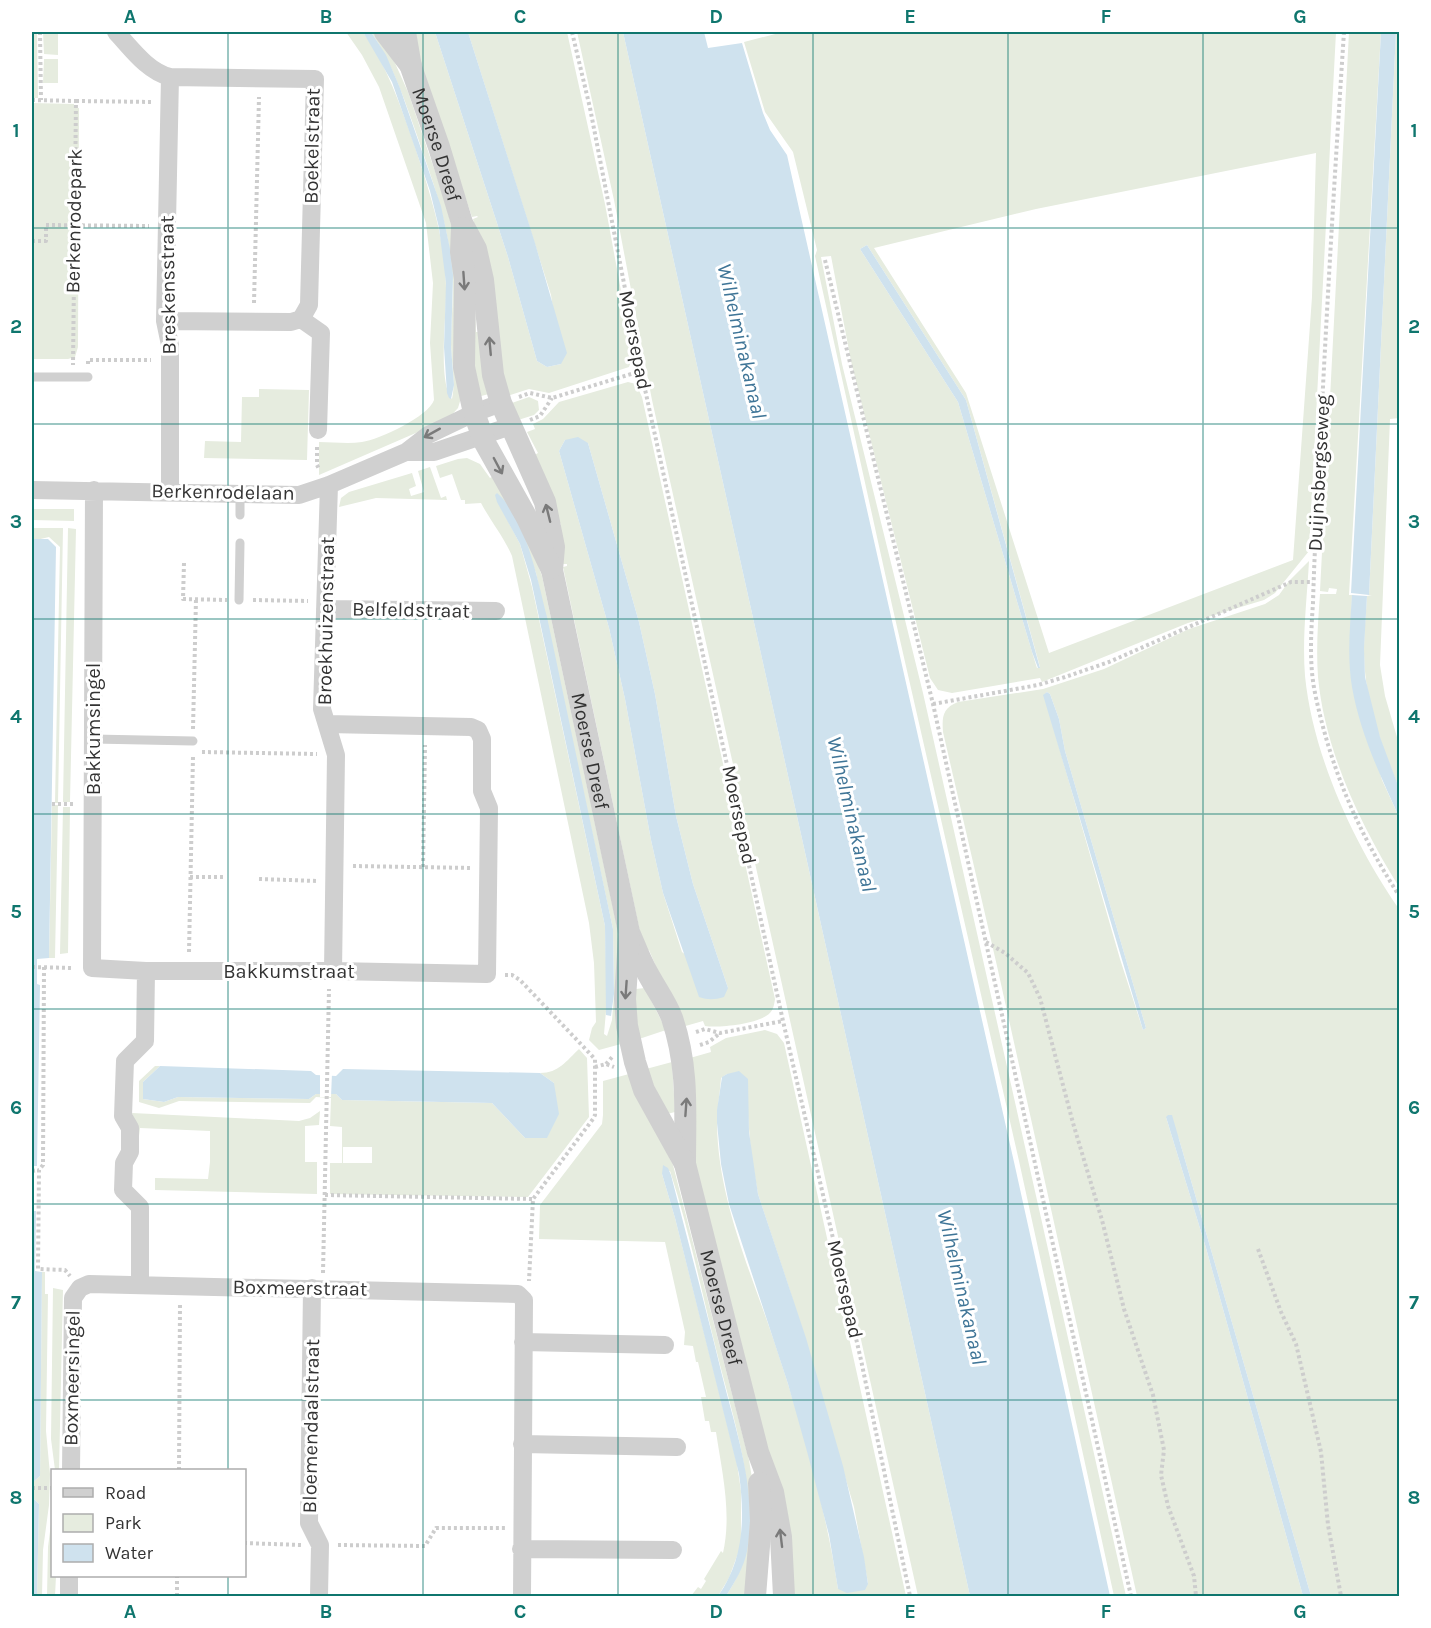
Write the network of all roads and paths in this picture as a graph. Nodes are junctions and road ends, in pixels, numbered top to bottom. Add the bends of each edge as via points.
1 (40, 32) edge
2 (116, 32) edge
3 (385, 32) edge
4 (405, 32) edge
5 (573, 32) edge
6 (1344, 32) edge
7 (411, 67) junction
8 (170, 77) junction
9 (259, 78) junction
10 (32, 100) edge
11 (40, 100) junction
12 (76, 101) junction
13 (169, 102) junction
14 (462, 223) junction
15 (74, 225) junction
16 (167, 226) junction
17 (32, 241) edge
18 (825, 260) dead end
19 (301, 319) junction
20 (165, 321) junction
21 (254, 321) junction
22 (170, 360) junction
23 (641, 371) junction
24 (32, 377) edge
25 (73, 377) junction
26 (88, 377) joint
27 (552, 398) junction
28 (501, 403) junction
29 (474, 413) junction
30 (511, 426) junction
31 (318, 430) joint
32 (483, 435) junction
33 (406, 452) junction
34 (329, 485) junction
35 (32, 490) edge
36 (94, 490) junction
37 (170, 492) junction
38 (240, 494) junction
39 (240, 515) dead end
40 (240, 543) dead end
41 (552, 570) junction
42 (1314, 582) junction
43 (196, 599) dead end
44 (239, 600) dead end
45 (325, 609) junction
46 (496, 611) dead end
47 (933, 704) junction
48 (327, 724) junction
49 (426, 726) junction
50 (93, 739) junction
51 (193, 741) joint
52 (336, 755) junction
53 (423, 867) junction
54 (488, 868) junction
55 (334, 874) junction
56 (190, 877) junction
57 (225, 878) dead end
58 (259, 879) dead end
59 (1400, 897) edge
60 (629, 932) junction
61 (986, 941) junction
62 (32, 967) edge
63 (41, 967) junction
64 (92, 968) junction
65 (189, 971) junction
66 (331, 971) junction
67 (146, 972) junction
68 (487, 974) junction
69 (783, 1021) junction
70 (720, 1033) dead end
71 (606, 1064) dead end
72 (595, 1067) junction
73 (685, 1164) junction
74 (35, 1171) edge
75 (325, 1195) junction
76 (533, 1199) junction
77 (1258, 1249) dead end
78 (140, 1285) junction
79 (181, 1286) junction
80 (80, 1288) junction
81 (317, 1288) junction
82 (521, 1296) junction
83 (523, 1342) junction
84 (665, 1345) dead end
85 (522, 1444) junction
86 (677, 1447) dead end
87 (758, 1452) junction
88 (71, 1469) edge
89 (178, 1469) edge
90 (34, 1488) edge
91 (51, 1488) edge
92 (522, 1529) junction
93 (246, 1544) edge
94 (320, 1545) junction
95 (521, 1549) junction
96 (674, 1551) dead end
97 (69, 1577) edge
98 (177, 1577) edge
99 (69, 1596) edge
100 (177, 1596) edge
101 (319, 1596) edge
102 (522, 1596) edge
103 (755, 1596) edge
104 (784, 1596) edge
105 (910, 1596) edge
106 (1131, 1596) edge
107 (1196, 1596) edge
108 (1341, 1596) edge

1 - 11 path
2 - 8 street via 152,69
3 - 7 street, Moerse Dreef
4 - 7 street, Moerse Dreef
5 - 23 path, Moersepad
6 - 42 path, Duijnsbergseweg
7 - 14 street, Moerse Dreef
8 - 9 street, Boekelstraat
8 - 13 street, Breskensstraat
9 - 19 street, Boekelstraat via 315,79 309,306
9 - 21 path
10 - 11 path
11 - 12 path
12 - 13 path
12 - 15 path, Berkenrodepark
13 - 16 street, Breskensstraat
28 -> 14 street, Moerse Dreef via 493,375 483,280 476,249
14 -> 29 street, Moerse Dreef via 464,367
15 - 16 path
15 - 17 path via 46,225 46,241
15 - 25 path, Berkenrodepark
16 - 20 street, Breskensstraat
18 - 47 path
19 - 21 street
19 - 31 street via 321,333
20 - 21 street
20 - 22 street, Breskensstraat
22 - 26 path via 88,360
22 - 37 street, Breskensstraat
23 - 27 path
23 - 69 path, Moersepad
24 - 25 lane
25 - 26 lane
27 - 28 path via 530,393
27 - 30 path via 540,416
28 - 29 street, Berkenrodelaan
28 - 30 street, Moerse Dreef
29 - 32 street, Moerse Dreef
29 -> 33 street, Berkenrodelaan via 428,435
30 - 32 street, Berkenrodelaan
41 -> 30 street, Moerse Dreef via 554,547 545,502
31 - 34 path via 317,465
32 - 33 street, Berkenrodelaan via 434,452
32 -> 41 street, Moerse Dreef
33 - 34 street, Berkenrodelaan
34 - 38 street, Berkenrodelaan via 299,495
34 - 45 street, Broekhuizenstraat
35 - 36 street, Berkenrodelaan
36 - 37 street, Berkenrodelaan
36 - 50 street, Bakkumsingel
37 - 38 street, Berkenrodelaan
38 - 39 lane
40 - 44 lane
41 - 60 street, Moerse Dreef
42 - 47 path via 1291,582 1109,662 1065,677
42 - 59 path, Duijnsbergseweg via 1314,691 1329,752 1350,809
43 - 51 path
45 - 46 street, Belfeldstraat
45 - 48 street, Broekhuizenstraat via 322,709
47 - 61 path
48 - 49 street
48 - 52 street, Broekhuizenstraat
49 - 53 path
49 - 54 street via 471,727 478,730 482,739 482,791 489,808
50 - 51 lane
50 - 64 street, Bakkumsingel
52 - 55 street, Broekhuizenstraat
52 - 56 path via 193,752
53 - 54 path
53 - 55 path
54 - 68 street
55 - 58 path
55 - 66 street, Broekhuizenstraat
56 - 57 path
56 - 65 path
73 -> 60 street, Moerse Dreef via 685,1070 672,1018
60 -> 73 street, Moerse Dreef via 625,999 632,1050 644,1090
61 - 106 path
61 - 107 path via 1028,973 1040,998 1124,1310 1153,1395 1164,1450 1161,1475 1168,1506 1194,1575
62 - 63 path
63 - 64 path
63 - 74 path via 43,1165
64 - 67 street, Bakkumstraat
65 - 66 street, Bakkumstraat
65 - 67 street, Bakkumstraat
66 - 68 street, Bakkumstraat
66 - 75 path
67 - 78 street via 146,1041 125,1061 123,1116 130,1128 130,1152 124,1163 123,1190 140,1207
68 - 72 path via 512,975 520,980 591,1053
69 - 70 path
69 - 105 path, Moersepad via 861,1360
71 - 72 path
72 - 76 path via 595,1115
73 - 87 street, Moerse Dreef
74 - 80 path via 38,1269 65,1270
75 - 76 path
75 - 81 path
76 - 82 path via 529,1290
77 - 108 path via 1296,1344 1321,1452 1328,1525
78 - 79 street, Boxmeerstraat
78 - 80 street, Boxmeerstraat via 89,1284
79 - 81 street, Boxmeerstraat
79 - 89 path
80 - 88 street, Boxmeersingel via 73,1299
81 - 82 street, Boxmeerstraat
81 - 94 street, Bloemendaalstraat via 309,1523
82 - 83 street
83 - 84 street
83 - 85 street
85 - 86 street
85 - 92 street
87 - 103 street, Moerse Dreef via 761,1521
104 -> 87 street, Moerse Dreef via 781,1537 773,1492
90 - 91 path
92 - 94 path via 436,1528 425,1546
92 - 95 street
93 - 94 path
94 - 101 street, Bloemendaalstraat
95 - 96 street
95 - 102 street
97 - 99 street
98 - 100 path

